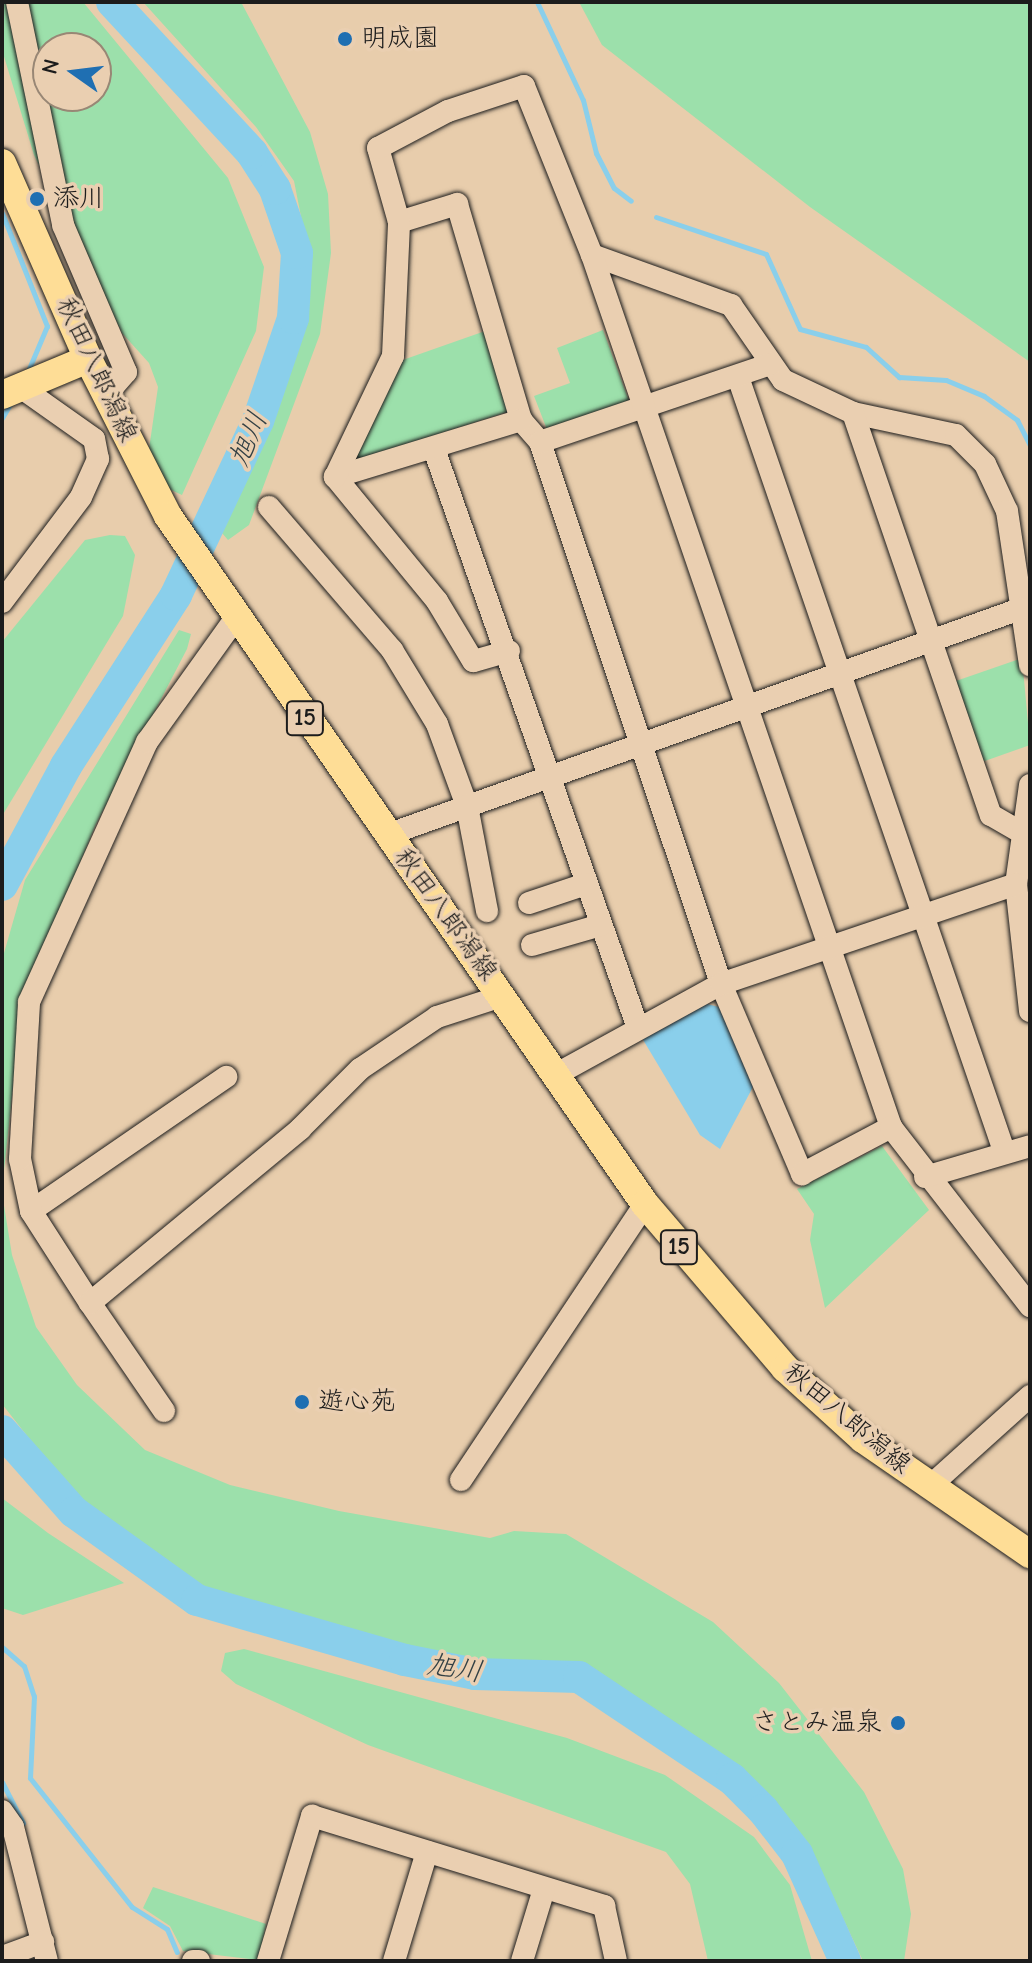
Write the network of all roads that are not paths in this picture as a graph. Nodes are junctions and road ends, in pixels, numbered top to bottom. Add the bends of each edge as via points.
1 (17, 2) edge
2 (2, 163) edge
3 (399, 222) junction
4 (592, 255) junction
5 (88, 359) junction
6 (770, 364) junction
7 (738, 377) junction
8 (12, 392) edge
9 (106, 395) junction
10 (644, 407) junction
11 (853, 413) junction
12 (521, 420) junction
13 (540, 442) junction
14 (435, 452) junction
15 (335, 477) junction
16 (269, 507) dead end
17 (2, 602) edge
18 (1020, 609) junction
19 (229, 611) junction
20 (930, 641) junction
21 (509, 651) junction
22 (1030, 665) edge
23 (842, 673) junction
24 (747, 705) junction
25 (640, 744) junction
26 (548, 777) junction
27 (1030, 785) edge
28 (467, 806) junction
29 (1020, 832) junction
30 (387, 835) junction
31 (586, 884) junction
32 (1016, 884) junction
33 (529, 903) dead end
34 (487, 911) dead end
35 (924, 912) junction
36 (601, 925) junction
37 (532, 945) dead end
38 (829, 946) junction
39 (721, 984) junction
40 (502, 996) junction
41 (1030, 1011) edge
42 (638, 1028) junction
43 (557, 1074) junction
44 (226, 1077) dead end
45 (891, 1127) junction
46 (1030, 1146) edge
47 (1004, 1151) junction
48 (925, 1177) junction
49 (645, 1204) junction
50 (31, 1211) junction
51 (90, 1303) junction
52 (1030, 1306) edge
53 (1030, 1396) edge
54 (164, 1411) dead end
55 (461, 1480) dead end
56 (929, 1487) junction
57 (1030, 1554) edge
58 (2, 1811) edge
59 (427, 1852) junction
60 (544, 1889) junction
61 (45, 1952) edge
62 (2, 1957) edge
63 (193, 1961) edge
64 (199, 1961) edge
65 (268, 1961) edge
66 (394, 1961) edge
67 (522, 1961) edge
68 (616, 1961) edge

1 - 9 street via 63,225 126,372
2 - 5 main road, 秋田八郎潟線 / 15
3 - 4 street via 378,148 448,111 524,86
3 - 12 street via 457,204
3 - 15 street via 393,356
4 - 6 street via 731,305
4 - 10 street
5 - 8 main road
5 - 9 main road, 秋田八郎潟線 / 15
6 - 7 street
6 - 11 street via 783,380
7 - 10 street
7 - 23 street
8 - 17 street via 94,439 98,459 81,497
9 - 19 main road, 秋田八郎潟線 / 15
10 - 13 street
10 - 24 street
11 - 18 street via 956,435 985,464 1007,511
11 - 20 street
12 - 13 street
12 - 14 street
13 - 25 street
14 - 15 street
14 - 21 street
15 - 21 street via 437,601 473,661
16 - 28 street via 392,650 437,724
18 - 20 street
18 - 22 street
19 - 30 main road, 秋田八郎潟線 / 15
19 - 50 street via 147,742 29,1002 20,1159
20 - 23 street
20 - 29 street via 991,815
21 - 26 street
23 - 24 street
23 - 35 street
24 - 25 street
24 - 38 street
25 - 26 street
25 - 39 street
26 - 28 street
26 - 31 street
27 - 29 street
28 - 30 street
28 - 34 street
29 - 32 street
30 - 40 main road, 秋田八郎潟線 / 15
31 - 33 street
31 - 36 street
32 - 35 street
32 - 41 street
35 - 38 street
35 - 47 street
36 - 37 street
36 - 42 street
38 - 39 street
38 - 45 street
39 - 42 street
39 - 45 street via 802,1174
40 - 43 main road, 秋田八郎潟線 / 15
40 - 51 street via 437,1017 360,1069 300,1129
42 - 43 street
43 - 49 main road, 秋田八郎潟線 / 15
44 - 50 street
45 - 48 street
46 - 47 street
47 - 48 street
48 - 52 street
49 - 55 street
49 - 56 main road, 秋田八郎潟線 / 15 via 785,1368
50 - 51 street
51 - 54 street
53 - 56 street
56 - 57 main road, 秋田八郎潟線 / 15
58 - 61 street via 13,1827
59 - 60 street
59 - 65 street via 312,1816
59 - 66 street
60 - 67 street
60 - 68 street via 604,1906
61 - 62 street
63 - 64 street

